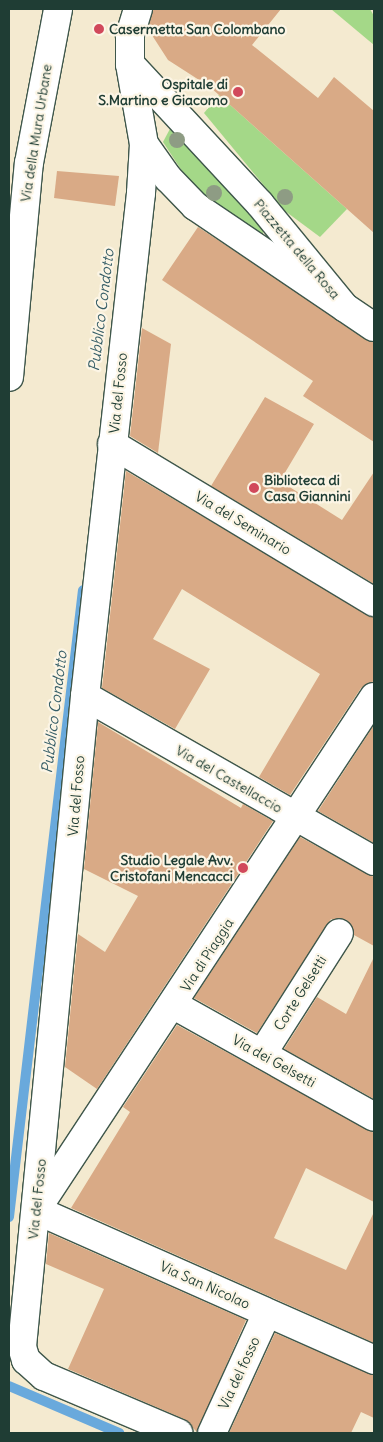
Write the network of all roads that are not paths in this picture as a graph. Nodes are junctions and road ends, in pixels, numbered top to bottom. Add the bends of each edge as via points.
1 (58, 9) edge
2 (138, 9) edge
3 (130, 64) junction
4 (144, 144) junction
5 (345, 308) junction
6 (374, 327) edge
7 (9, 377) edge
8 (112, 444) junction
9 (374, 602) edge
10 (85, 696) junction
11 (374, 697) edge
12 (296, 817) junction
13 (374, 861) edge
14 (339, 933) dead end
15 (174, 1005) junction
16 (262, 1054) junction
17 (374, 1117) edge
18 (36, 1210) junction
19 (267, 1313) junction
20 (374, 1360) edge
21 (178, 1433) edge
22 (212, 1433) edge

1 - 7 street, Via della Mura Urbane via 29,163
2 - 3 street, Via del Fosso via 130,36
3 - 4 street, Via del Fosso
3 - 5 street, Piazzetta della Rosa via 260,204
4 - 5 street, Piazzetta della Rosa via 168,178 194,206
4 - 8 street, Via del Fosso
5 - 6 street
8 - 9 street, Via del Seminario
8 - 10 street, Via del Fosso
10 - 12 street, Via del Castellaccio
10 - 18 street, Via del Fosso
11 - 12 street, Via di Piaggia
12 - 13 street, Via del Castellaccio
12 - 15 street, Via di Piaggia
14 - 16 street, Corte Gelsetti
15 - 16 street, Via dei Gelsetti
15 - 18 street, Via di Piaggia
16 - 17 street, Via dei Gelsetti
18 - 19 street, Via San Nicolao
18 - 21 street, Via del Fosso via 22,1347 26,1360 44,1376
19 - 20 street, Via San Nicolao
19 - 22 street, Via del fosso

